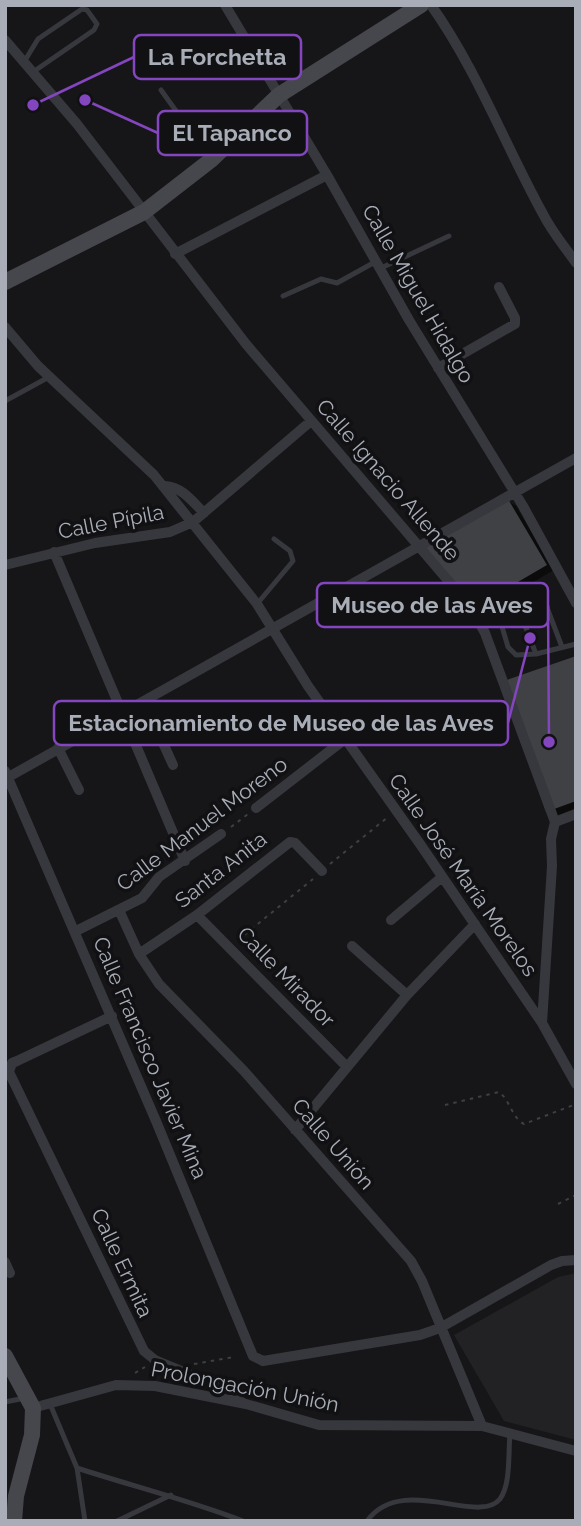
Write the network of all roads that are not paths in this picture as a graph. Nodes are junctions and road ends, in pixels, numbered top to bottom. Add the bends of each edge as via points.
1 (226, 5) edge
2 (421, 5) edge
3 (431, 5) edge
4 (5, 40) edge
5 (24, 62) junction
6 (33, 72) junction
7 (161, 90) dead end
8 (279, 95) junction
9 (211, 160) junction
10 (327, 175) junction
11 (144, 212) junction
12 (449, 236) dead end
13 (175, 254) junction
14 (576, 263) edge
15 (377, 265) junction
16 (5, 282) edge
17 (499, 287) dead end
18 (283, 296) dead end
19 (5, 327) edge
20 (438, 368) junction
21 (50, 377) junction
22 (5, 401) edge
23 (312, 421) junction
24 (576, 458) edge
25 (165, 486) junction
26 (514, 492) junction
27 (204, 513) junction
28 (193, 522) junction
29 (274, 539) dead end
30 (419, 547) junction
31 (54, 552) junction
32 (5, 565) edge
33 (355, 583) junction
34 (516, 602) junction
35 (576, 603) edge
36 (257, 604) junction
37 (381, 618) dead end
38 (274, 630) junction
39 (576, 644) edge
40 (562, 647) junction
41 (510, 649) junction
42 (536, 654) junction
43 (493, 655) junction
44 (144, 701) junction
45 (123, 712) junction
46 (345, 739) junction
47 (58, 748) junction
48 (173, 765) dead end
49 (6, 775) edge
50 (79, 790) dead end
51 (256, 808) road end
52 (576, 814) edge
53 (555, 822) junction
54 (221, 834) road end
55 (185, 861) junction
56 (323, 871) dead end
57 (442, 877) junction
58 (119, 910) junction
59 (198, 915) junction
60 (391, 920) dead end
61 (475, 924) junction
62 (76, 932) junction
63 (352, 946) dead end
64 (139, 954) junction
65 (407, 995) junction
66 (112, 1016) junction
67 (542, 1023) junction
68 (347, 1067) junction
69 (576, 1084) edge
70 (11, 1087) edge
71 (295, 1130) junction
72 (576, 1260) edge
73 (5, 1262) edge
74 (10, 1273) dead end
75 (440, 1328) junction
76 (5, 1356) edge
77 (5, 1402) edge
78 (31, 1403) junction
79 (50, 1404) junction
80 (246, 1404) junction
81 (482, 1426) junction
82 (510, 1432) junction
83 (576, 1451) edge
84 (77, 1468) junction
85 (172, 1495) junction
86 (11, 1497) edge
87 (14, 1521) edge
88 (85, 1521) edge
89 (117, 1521) edge
90 (243, 1521) edge
91 (368, 1521) edge

1 - 8 street, Calle Miguel Hidalgo
2 - 8 street
3 - 14 street via 475,77 545,218
4 - 5 street, Calle Ignacio Allende
5 - 6 street, Calle Ignacio Allende
5 - 6 lane via 38,39 87,10 96,28
6 - 11 street, Calle Ignacio Allende
7 - 9 lane
8 - 9 street
8 - 10 street, Calle Miguel Hidalgo
9 - 11 street
10 - 13 street
10 - 15 street, Calle Miguel Hidalgo
11 - 13 street, Calle Ignacio Allende
11 - 16 street
12 - 15 lane
13 - 23 street, Calle Ignacio Allende
15 - 18 lane via 337,283 321,278
15 - 20 street, Calle Miguel Hidalgo
17 - 20 street via 515,324
19 - 21 street, Calle José María Morelos
20 - 26 street, Calle Miguel Hidalgo
21 - 22 lane
21 - 25 street, Calle José María Morelos
23 - 27 street, Calle Pípila
23 - 30 street, Calle Ignacio Allende
24 - 26 street
25 - 27 street, Calle José María Morelos via 181,491
25 - 28 street, Calle José María Morelos
26 - 30 street
26 - 35 street, Calle Miguel Hidalgo
27 - 28 street, Calle Pípila
28 - 31 street, Calle Pípila via 170,532
28 - 36 street, Calle José María Morelos
29 - 36 lane via 290,551 293,561
30 - 33 street
30 - 43 street, Calle Ignacio Allende via 473,611
31 - 32 street, Calle Pípila
31 - 45 street
33 - 37 street
33 - 38 street
34 - 40 lane via 541,595
34 - 41 lane via 499,610 497,616
34 - 42 lane
36 - 38 street, Calle José María Morelos
38 - 44 street
38 - 46 street, Calle José María Morelos
39 - 40 lane
40 - 42 lane
41 - 42 lane via 521,656
41 - 43 lane
43 - 53 street, Calle Ignacio Allende
44 - 45 street
44 - 48 street
45 - 47 street
45 - 55 street
46 - 51 street, Calle Manuel Moreno
46 - 57 street, Calle José María Morelos
47 - 49 street
47 - 50 street
49 - 62 street, Calle Francisco Javier Mina
52 - 53 street
53 - 67 street, Calle Ignacio Allende
54 - 55 street, Calle Manuel Moreno
55 - 58 street, Calle Manuel Moreno via 159,877 142,898
56 - 59 street, Santa Anita via 290,842
57 - 60 street
57 - 61 street, Calle José María Morelos
58 - 62 street, Calle Manuel Moreno
58 - 64 street, Calle Unión
59 - 64 street, Santa Anita
59 - 68 street, Calle Mirador
61 - 65 street
61 - 67 street, Calle José María Morelos
62 - 66 street, Calle Francisco Javier Mina
63 - 65 street
64 - 71 street, Calle Unión via 159,984
65 - 68 street
66 - 70 street, Calle Ermita via 12,1063
66 - 75 street, Calle Francisco Javier Mina via 250,1350 258,1359 377,1343
67 - 69 street, Calle José María Morelos
68 - 71 street
70 - 80 street, Calle Ermita via 139,1344 155,1360 223,1388
71 - 75 street, Calle Unión via 411,1261
72 - 75 street via 551,1265
73 - 74 street
75 - 81 street, Calle Unión
76 - 78 street
77 - 78 lane
78 - 79 street, Prolongación Unión
78 - 86 street via 32,1435
79 - 80 street, Prolongación Unión via 116,1385 155,1386
79 - 84 lane
80 - 81 street, Prolongación Unión via 319,1425
81 - 82 street, Prolongación Unión
82 - 83 street, Prolongación Unión
82 - 91 lane via 506,1479 496,1503 475,1507 409,1499 381,1507
84 - 85 lane
84 - 88 lane
85 - 89 lane
85 - 90 lane
86 - 87 street

